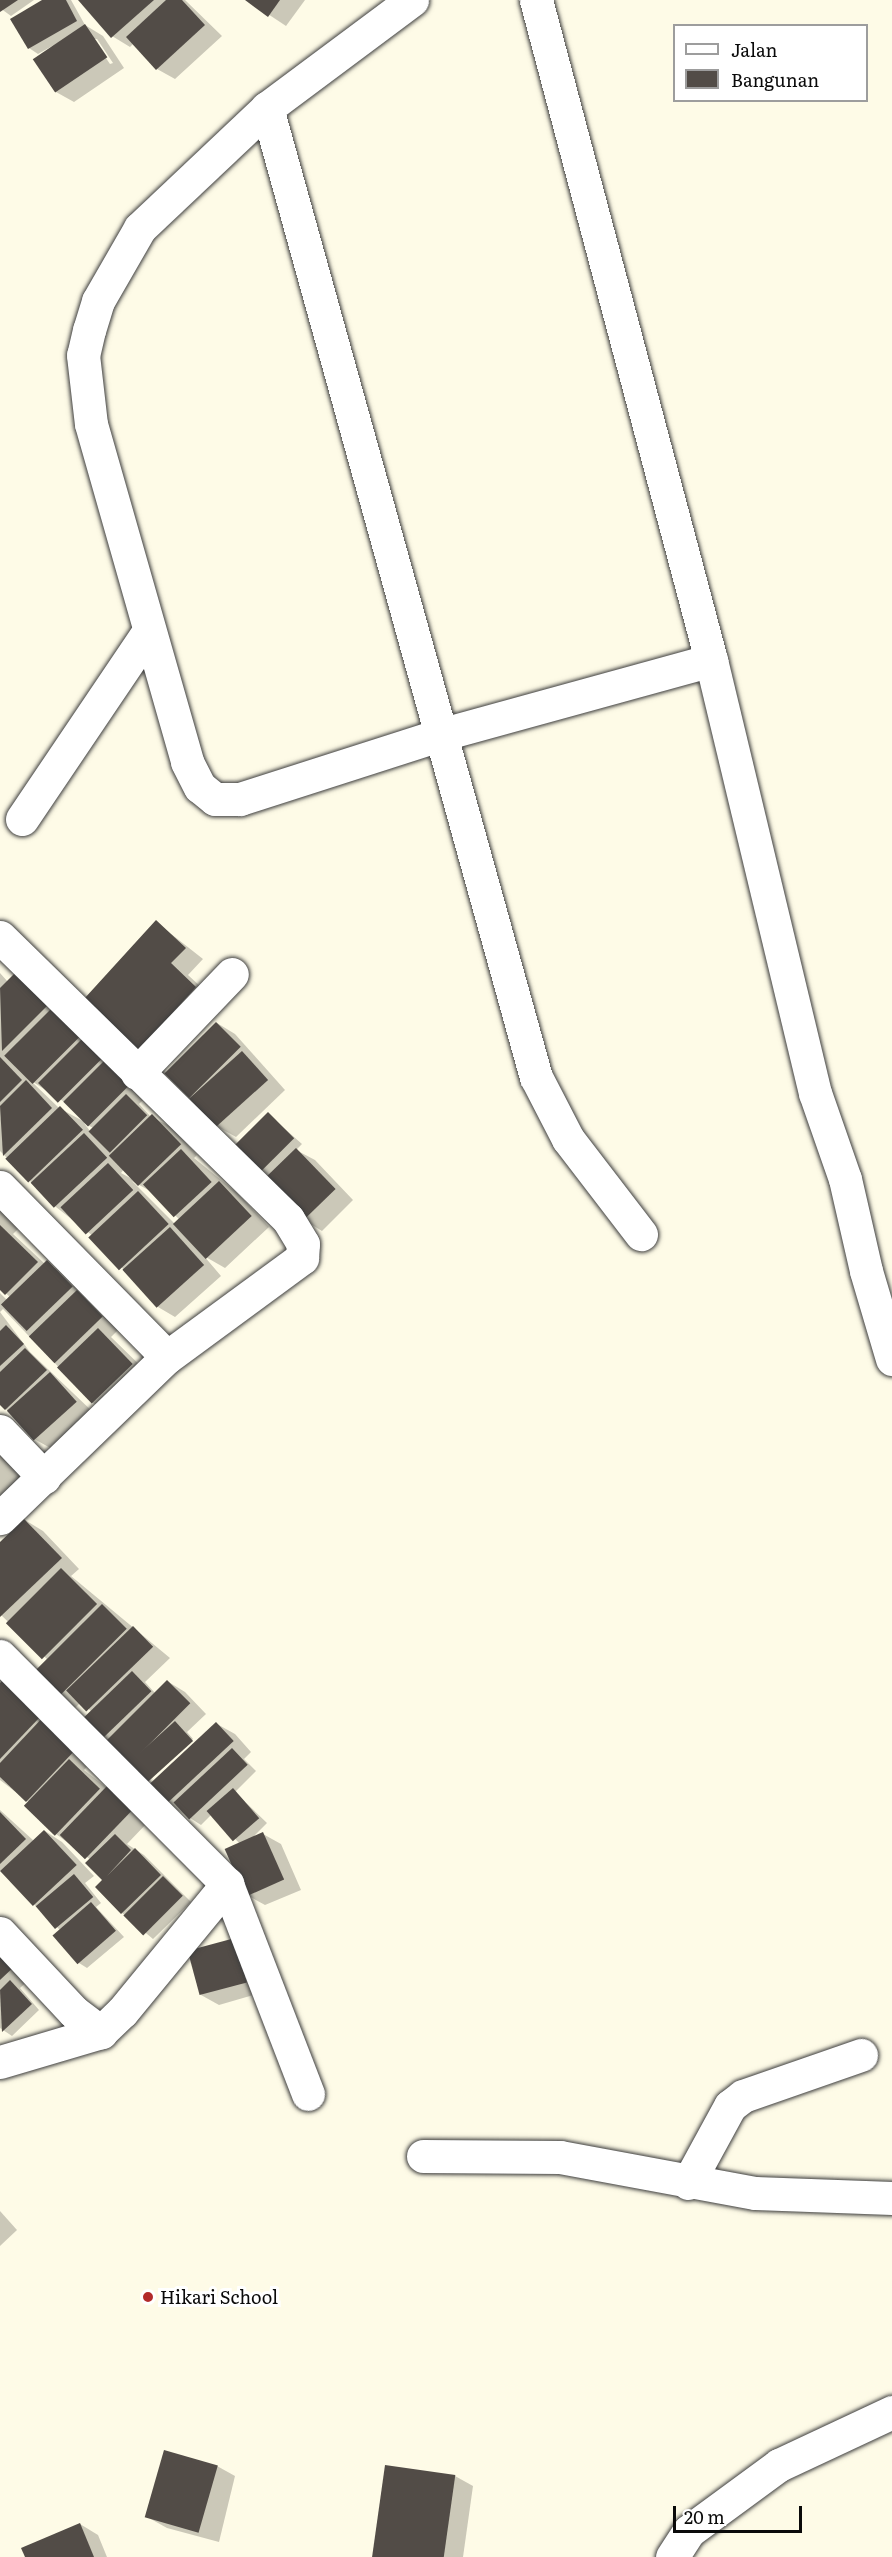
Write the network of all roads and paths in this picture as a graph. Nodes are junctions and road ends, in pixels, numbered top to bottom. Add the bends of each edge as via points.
1 (412, 0) edge
2 (536, 0) edge
3 (267, 108) junction
4 (148, 632) junction
5 (711, 660) junction
6 (443, 734) junction
7 (22, 819) dead end
8 (0, 938) edge
9 (232, 974) dead end
10 (137, 1073) junction
11 (0, 1187) edge
12 (640, 1234) dead end
13 (879, 1268) edge
14 (168, 1357) junction
15 (892, 1359) edge
16 (0, 1431) edge
17 (44, 1477) junction
18 (0, 1518) edge
19 (0, 1656) edge
20 (227, 1884) junction
21 (0, 1933) edge
22 (101, 2031) junction
23 (861, 2055) dead end
24 (0, 2062) edge
25 (308, 2094) dead end
26 (423, 2156) dead end
27 (688, 2183) junction
28 (892, 2198) edge
29 (892, 2412) edge
30 (672, 2557) edge

1 - 3 street
2 - 5 street
3 - 4 street via 140,228 98,302 87,338 84,377 91,424
3 - 6 street
4 - 6 street via 187,762 200,787 215,799 240,799
4 - 7 street
5 - 6 street
5 - 13 street via 815,1093
6 - 12 street via 537,1077 568,1140
8 - 10 street
9 - 10 street
10 - 14 street via 288,1219 303,1244 302,1257
11 - 14 street
13 - 15 street
14 - 17 street
16 - 17 street
17 - 18 street
19 - 20 street
20 - 22 street via 122,2012
20 - 25 street
21 - 22 street via 74,2012
22 - 24 street
23 - 27 street via 743,2096 730,2106
26 - 27 street via 560,2157
27 - 28 street via 755,2193
29 - 30 street via 779,2465 689,2531

